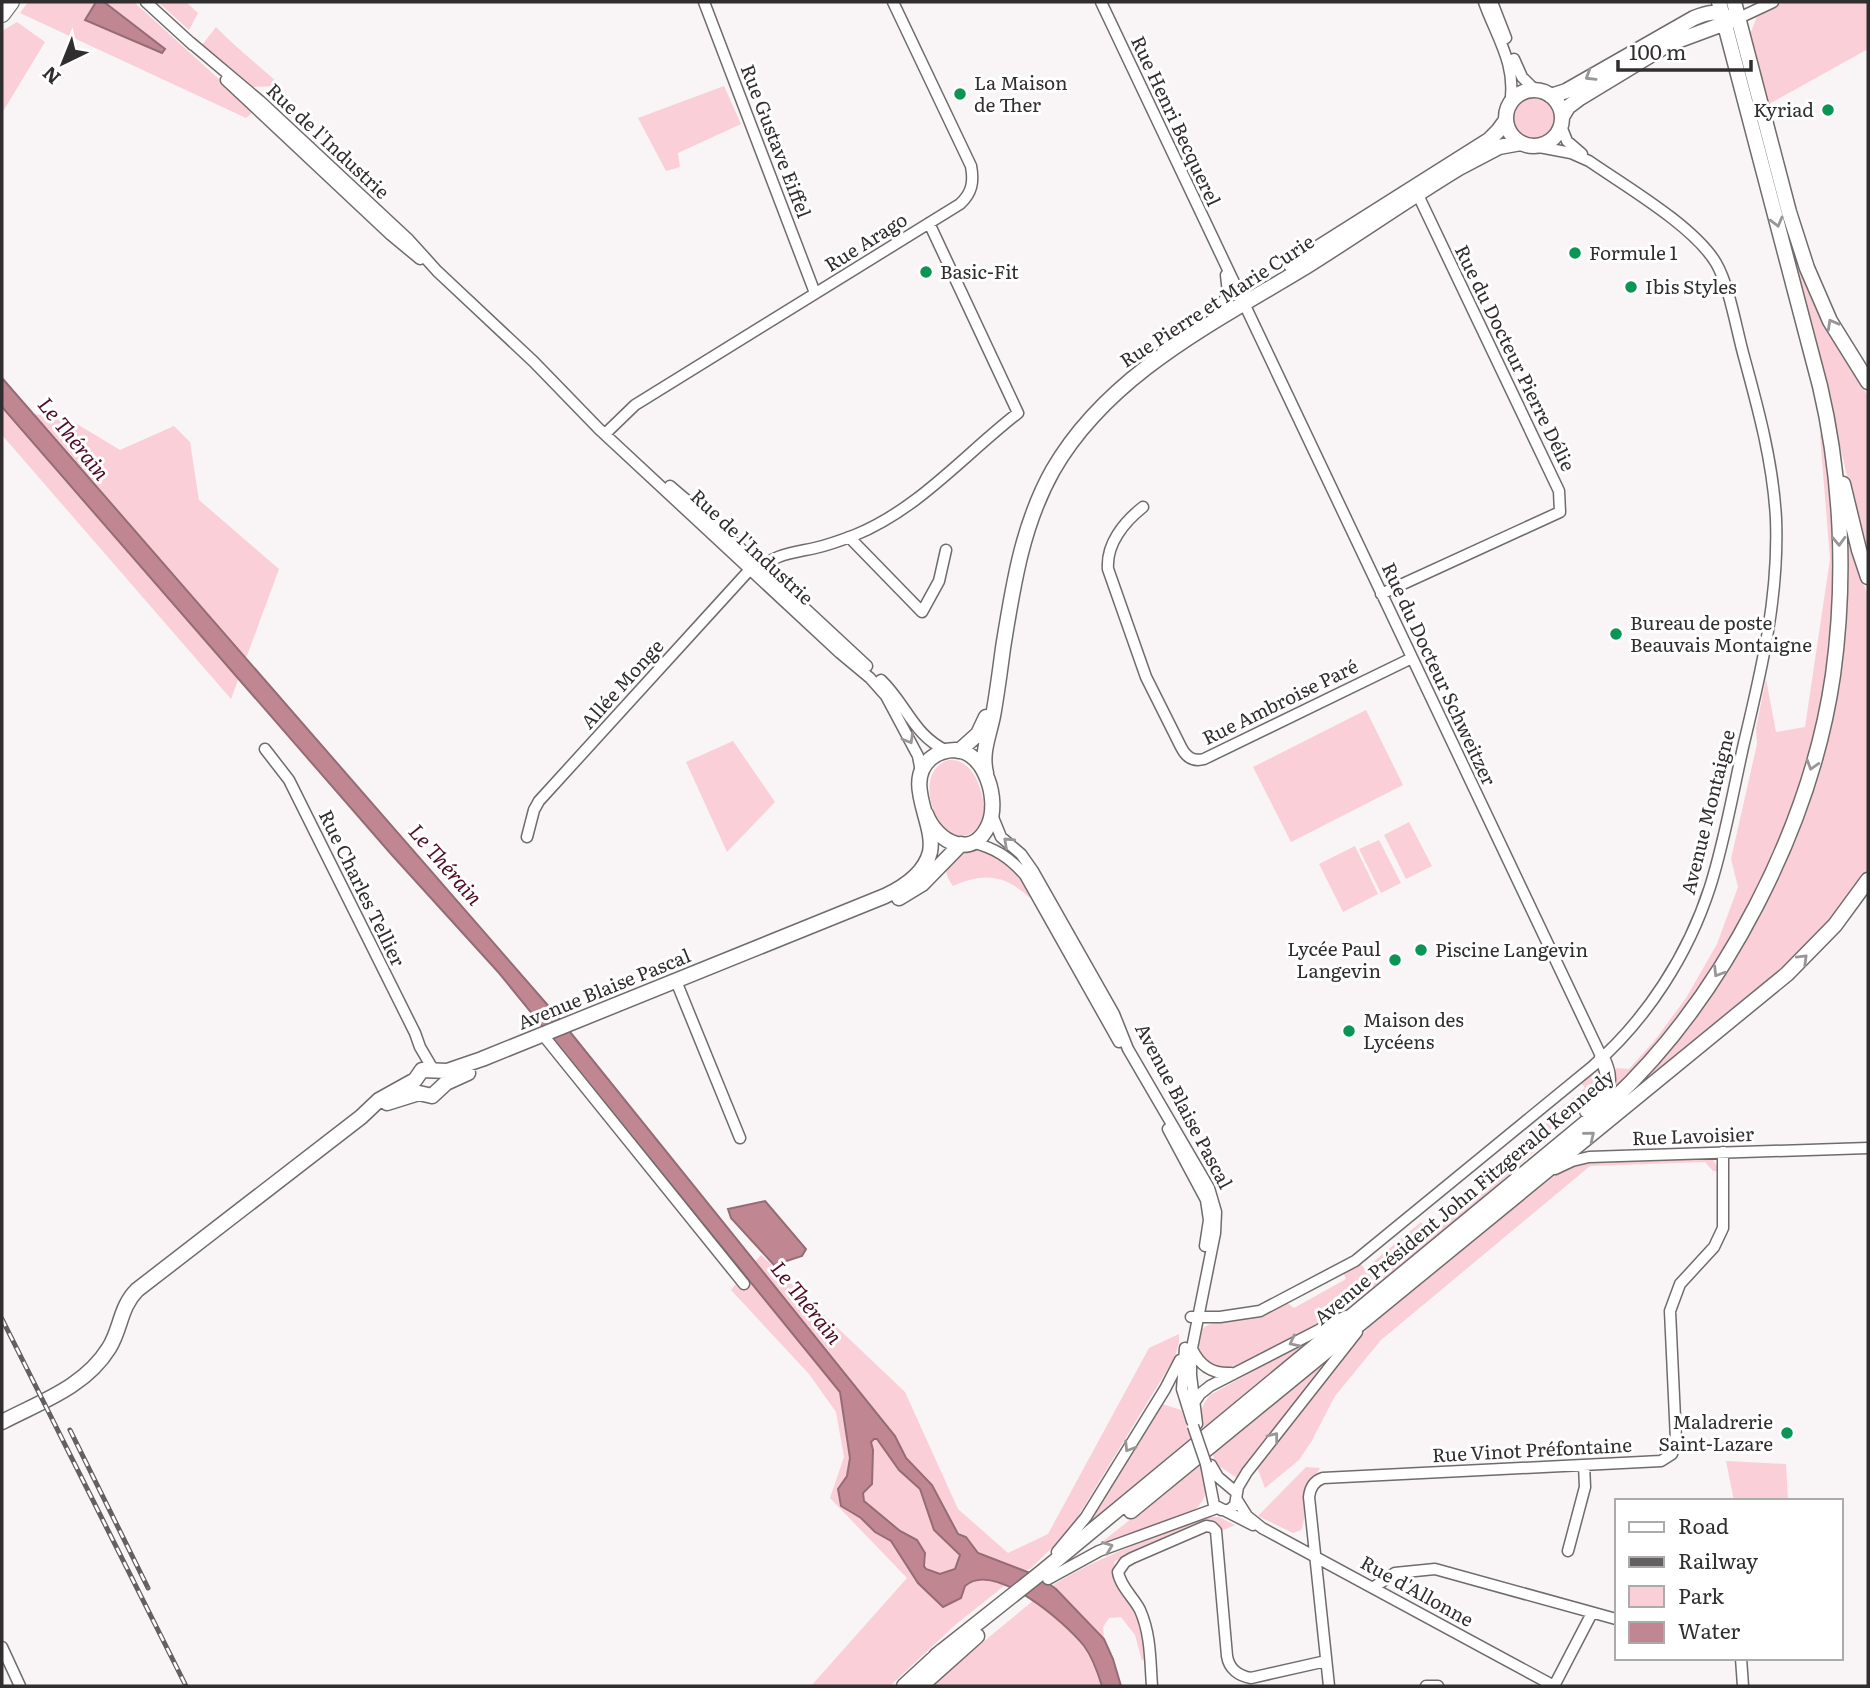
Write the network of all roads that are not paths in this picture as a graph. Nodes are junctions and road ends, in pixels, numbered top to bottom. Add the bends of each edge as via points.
1 (11, 2) edge
2 (146, 2) edge
3 (704, 2) edge
4 (893, 2) edge
5 (1101, 2) edge
6 (1483, 2) edge
7 (1492, 2) edge
8 (1698, 2) edge
9 (1734, 2) edge
10 (1773, 2) edge
11 (2, 14) edge
12 (1729, 17) edge
13 (1671, 30) junction
14 (1661, 48) junction
15 (1735, 62) junction
16 (1536, 90) junction
17 (1551, 96) junction
18 (1510, 104) junction
19 (1506, 120) junction
20 (1561, 121) junction
21 (1528, 145) junction
22 (1589, 161) junction
23 (1413, 192) junction
24 (929, 223) junction
25 (1221, 256) junction
26 (815, 293) junction
27 (1242, 301) junction
28 (1219, 310) junction
29 (1868, 382) edge
30 (1830, 428) junction
31 (607, 432) junction
32 (1143, 507) dead end
33 (849, 537) junction
34 (946, 550) dead end
35 (755, 568) junction
36 (1868, 577) edge
37 (1381, 594) junction
38 (1412, 658) junction
39 (265, 749) dead end
40 (953, 751) junction
41 (921, 773) junction
42 (987, 778) junction
43 (926, 814) junction
44 (992, 815) junction
45 (527, 837) dead end
46 (966, 843) junction
47 (1868, 880) edge
48 (677, 985) junction
49 (547, 1038) junction
50 (419, 1047) junction
51 (1602, 1058) junction
52 (435, 1071) junction
53 (417, 1083) junction
54 (441, 1086) junction
55 (740, 1138) dead end
56 (1868, 1148) edge
57 (1723, 1152) junction
58 (1527, 1187) junction
59 (1501, 1193) junction
60 (744, 1284) dead end
61 (1375, 1297) junction
62 (1195, 1317) junction
63 (1367, 1319) junction
64 (1188, 1348) junction
65 (100, 1359) junction
66 (1237, 1371) junction
67 (1182, 1386) junction
68 (1165, 1389) junction
69 (1192, 1405) junction
70 (2, 1413) edge
71 (2, 1422) edge
72 (1208, 1462) junction
73 (1584, 1465) junction
74 (1226, 1485) junction
75 (1212, 1495) junction
76 (1237, 1497) junction
77 (1219, 1509) junction
78 (1262, 1528) junction
79 (1568, 1551) dead end
80 (1315, 1555) junction
81 (1042, 1574) junction
82 (1374, 1587) junction
83 (1018, 1594) junction
84 (1592, 1613) junction
85 (1615, 1619) edge
86 (2, 1647) edge
87 (1741, 1660) edge
88 (1326, 1661) junction
89 (20, 1686) edge
90 (904, 1686) edge
91 (921, 1686) edge
92 (1152, 1686) edge
93 (1329, 1686) edge
94 (1426, 1686) edge
95 (1438, 1686) edge
96 (1554, 1686) edge
97 (1742, 1686) edge

1 - 11 highway
2 - 31 street, Rue de l'Industrie via 409,240
3 - 26 street, Rue Gustave Eiffel
4 - 24 street, Rue Arago via 972,173 967,197
5 - 25 street, Rue Henri Becquerel
6 - 18 street via 1511,68
7 - 16 street via 1519,72
8 - 13 main road
9 - 12 main road
10 - 12 street
12 - 13 main road via 1712,12
12 - 14 main road
12 - 15 main road, Avenue Président John Fitzgerald Kennedy
29 -> 12 main road via 1819,299 1803,258
13 -> 17 main road
14 - 15 main road via 1710,36 1724,45
14 - 20 main road via 1577,100
15 -> 30 main road, Avenue Président John Fitzgerald Kennedy
16 - 17 main road
16 - 18 main road via 1521,94
17 - 20 main road via 1559,106
18 - 19 main road
19 - 21 main road via 1511,134
19 - 23 main road, Rue Pierre et Marie Curie via 1489,140 1447,164
20 - 21 main road via 1551,141
20 - 22 street, Avenue Montaigne via 1567,141
21 - 22 street, Avenue Montaigne
21 - 23 main road, Rue Pierre et Marie Curie via 1499,147
22 - 51 street, Avenue Montaigne via 1691,234 1719,269 1765,438 1776,542 1768,639 1709,889 1689,939 1663,985
23 - 27 main road, Rue Pierre et Marie Curie
23 - 37 street, Rue du Docteur Pierre Délie via 1559,491 1561,504 1560,512
24 - 26 street, Rue Arago
24 - 33 street via 1018,413 922,495
25 - 27 street, Rue Henri Becquerel
25 - 28 street, Rue Henri Becquerel via 1228,285
26 - 31 street, Rue Arago via 635,405
27 - 28 main road, Rue Pierre et Marie Curie
27 - 37 street, Rue du Docteur Schweitzer
27 - 42 main road, Rue Pierre et Marie Curie via 1127,382 1083,428 1053,471 1032,517 1017,567 984,754
28 - 40 main road, Rue Pierre et Marie Curie via 1158,349 1103,394 1045,471 1010,555 985,720 975,738
30 - 36 main road
30 -> 59 main road, Avenue Président John Fitzgerald Kennedy via 1839,550 1833,676 1814,758 1780,853 1724,962 1666,1044 1612,1101
31 - 35 street, Rue de l'Industrie
32 - 38 street, Rue Ambroise Paré via 1117,536 1108,569 1146,677 1189,757 1204,758
33 - 34 street via 922,612 939,581
33 - 35 street via 778,556
35 - 40 street, Rue de l'Industrie via 890,689 924,737
35 -> 41 street, Rue de l'Industrie via 883,692 918,756
35 - 45 street, Allée Monge via 539,801
37 - 38 street, Rue du Docteur Schweitzer
38 - 51 street, Rue du Docteur Schweitzer
39 - 50 street, Rue Charles Tellier via 289,780
40 - 41 main road via 931,758
40 - 42 main road via 969,754
41 - 43 main road, Avenue Blaise Pascal
42 - 44 main road, Avenue Blaise Pascal
43 - 46 main road, Avenue Blaise Pascal via 939,836 950,843
43 - 48 main road, Avenue Blaise Pascal via 931,841 928,857 920,871 897,890
44 - 46 main road, Avenue Blaise Pascal via 985,831
62 -> 44 street, Avenue Blaise Pascal via 1216,1226 1212,1193 1128,1049 1114,1014 1033,870 1001,837
46 - 48 main road, Avenue Blaise Pascal via 908,894
46 - 62 street, Avenue Blaise Pascal via 1003,854 1029,881 1204,1195 1209,1220
58 -> 47 main road, Avenue Président John Fitzgerald Kennedy via 1787,974 1835,925
48 - 49 main road, Avenue Blaise Pascal
48 - 55 street
49 - 52 main road, Avenue Blaise Pascal via 459,1068
49 - 54 main road, Avenue Blaise Pascal
49 - 60 street
50 - 52 street, Rue Charles Tellier
50 - 53 street, Rue Charles Tellier
51 - 59 main road via 1609,1079 1602,1096
51 - 62 street, Avenue Montaigne via 1355,1261 1264,1310
52 - 53 main road, Avenue Blaise Pascal via 426,1069
52 - 54 main road
53 - 54 main road, Avenue Blaise Pascal via 431,1096
53 - 65 main road, Avenue Blaise Pascal via 388,1093 138,1290 128,1300 111,1345
56 - 57 street, Rue Lavoisier
57 - 58 street, Rue Lavoisier via 1583,1157
57 - 73 street, Rue Vinot Préfontaine via 1723,1228 1710,1252 1680,1284 1670,1311 1675,1449 1661,1461
58 - 63 main road, Avenue Président John Fitzgerald Kennedy
59 - 61 main road, Avenue Président John Fitzgerald Kennedy
61 -> 66 street
61 - 81 main road, Avenue Président John Fitzgerald Kennedy
62 - 64 street, Avenue Blaise Pascal
76 -> 63 street via 1247,1472
63 - 81 main road, Avenue Président John Fitzgerald Kennedy
64 - 66 street via 1212,1371
64 - 67 street, Avenue Blaise Pascal
64 - 68 street
64 - 69 street, Avenue Blaise Pascal
65 - 70 main road
65 - 71 main road, Avenue Blaise Pascal via 73,1385
66 - 69 street via 1206,1389
67 - 68 street
67 - 69 street
68 -> 81 street via 1080,1526
69 - 72 street, Avenue Blaise Pascal, bridge
72 - 74 street, Avenue Blaise Pascal
72 - 75 street, Avenue Blaise Pascal
73 - 79 street via 1585,1487
73 - 80 street, Rue Vinot Préfontaine via 1319,1479 1309,1497
74 - 75 street via 1217,1487
74 - 76 street
75 - 77 street
76 - 77 street via 1230,1509
76 - 78 street, Rue d'Allonne via 1247,1516
77 - 78 street, Rue d'Allonne
81 -> 77 street
78 - 80 street, Rue d'Allonne
80 - 82 street, Rue d'Allonne
80 - 88 street
81 - 83 main road, Avenue Président John Fitzgerald Kennedy
82 - 84 street via 1395,1573 1434,1569
82 - 96 street, Rue d'Allonne
83 - 90 main road, Avenue Président John Fitzgerald Kennedy
83 - 91 main road, Avenue Président John Fitzgerald Kennedy
84 - 85 street
84 - 96 street
86 - 89 street
87 - 97 street
88 - 92 street via 1251,1678 1235,1671 1227,1656 1214,1529 1202,1527 1129,1560 1118,1572 1145,1626
88 - 93 street
94 - 95 street

